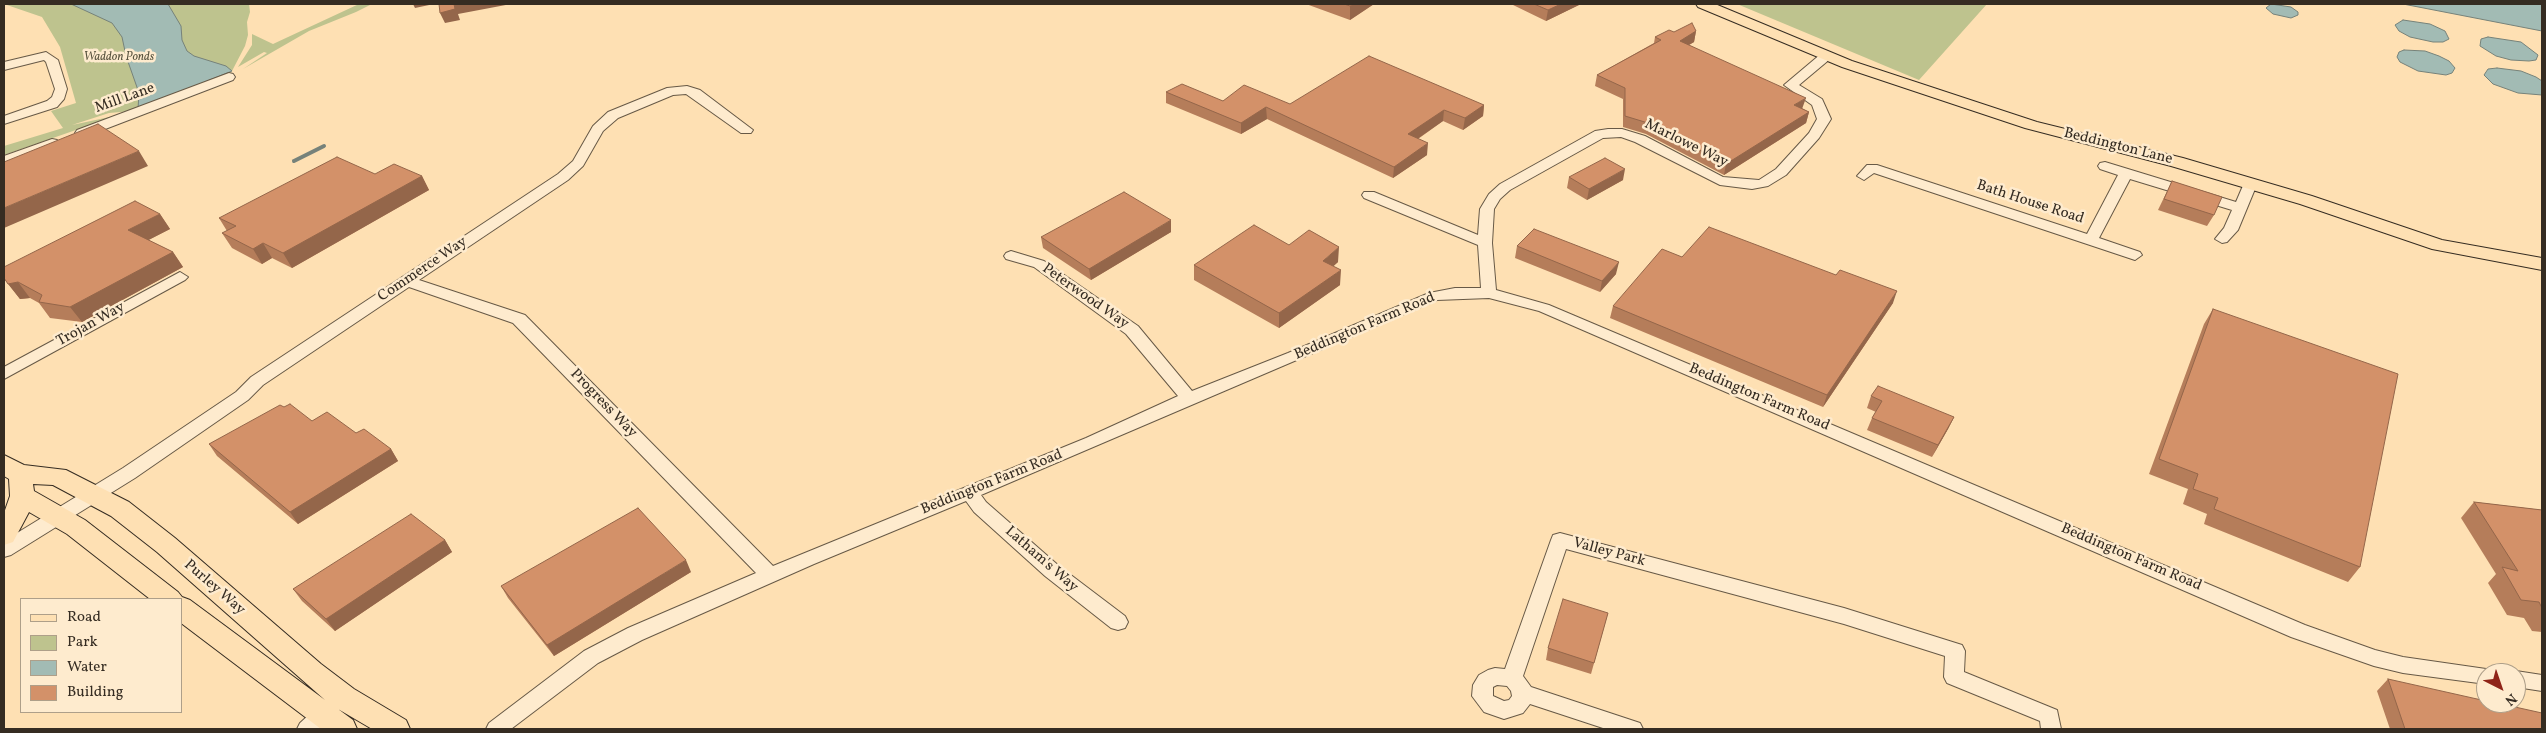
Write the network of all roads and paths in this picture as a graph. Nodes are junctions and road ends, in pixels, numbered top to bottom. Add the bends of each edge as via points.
1 (1703, 4) edge
2 (1826, 56) junction
3 (4, 66) edge
4 (229, 77) dead end
5 (4, 120) edge
6 (746, 130) dead end
7 (4, 160) edge
8 (2105, 166) dead end
9 (2126, 173) junction
10 (1864, 176) dead end
11 (2250, 184) junction
12 (1369, 196) dead end
13 (2239, 207) junction
14 (2222, 239) dead end
15 (2091, 240) junction
16 (1485, 243) junction
17 (2135, 255) dead end
18 (1011, 256) dead end
19 (2542, 264) edge
20 (180, 277) dead end
21 (406, 281) junction
22 (1489, 293) junction
23 (4, 374) edge
24 (1189, 398) junction
25 (15, 478) edge
26 (970, 492) junction
27 (94, 495) junction
28 (59, 517) junction
29 (4, 535) edge
30 (4, 550) edge
31 (770, 575) junction
32 (168, 598) edge
33 (182, 609) edge
34 (1118, 622) dead end
35 (2476, 675) edge
36 (2526, 681) edge
37 (2542, 683) edge
38 (329, 718) edge
39 (2050, 722) edge
40 (396, 729) edge
41 (496, 729) edge
42 (1633, 729) edge

1 - 2 main road, Beddington Lane
2 - 11 main road, Beddington Lane via 2031,125
2 - 16 street, Marlowe Way via 1790,85 1817,102 1824,119 1814,135 1774,178 1752,185 1720,181 1631,136 1600,134 1505,187 1494,197 1487,209
3 - 5 street via 46,56 52,60 61,89 58,99 52,104
4 - 7 street, Mill Lane
6 - 21 street, Commerce Way via 696,93 687,90 671,91 622,111 602,125 578,163 563,177
8 - 9 street
9 - 13 street
9 - 15 street, Bath House Road
10 - 15 street, Bath House Road via 1872,168
11 - 13 street
11 - 19 main road, Beddington Lane via 2438,244
12 - 16 street
13 - 14 street via 2231,230
15 - 17 street
16 - 22 street, Marlowe Way
18 - 24 street, Peterwood Way via 1039,264 1132,330
20 - 23 street, Trojan Way
21 - 27 street, Commerce Way
21 - 31 street, Progress Way via 519,319
22 - 24 street, Beddington Farm Road via 1434,296 1294,357
22 - 35 street, Beddington Farm Road via 1544,308 2298,631 2381,660
24 - 26 street, Beddington Farm Road
25 - 27 highway, Purley Way via 57,476
25 - 28 highway
25 - 29 highway via 14,520
26 - 31 street, Beddington Farm Road
26 - 34 street, Latham's Way via 980,507 1052,571
27 - 28 street, Commerce Way
27 - 38 highway, Purley Way via 120,510 166,545 311,672
28 - 30 street, Commerce Way
28 - 32 highway
31 - 41 street, Beddington Farm Road via 635,634 591,657
33 - 38 highway, Purley Way
36 - 37 street
38 - 40 highway, Purley Way
39 - 42 street, Valley Park via 1954,677 1955,651 1852,618 1560,540 1517,686

